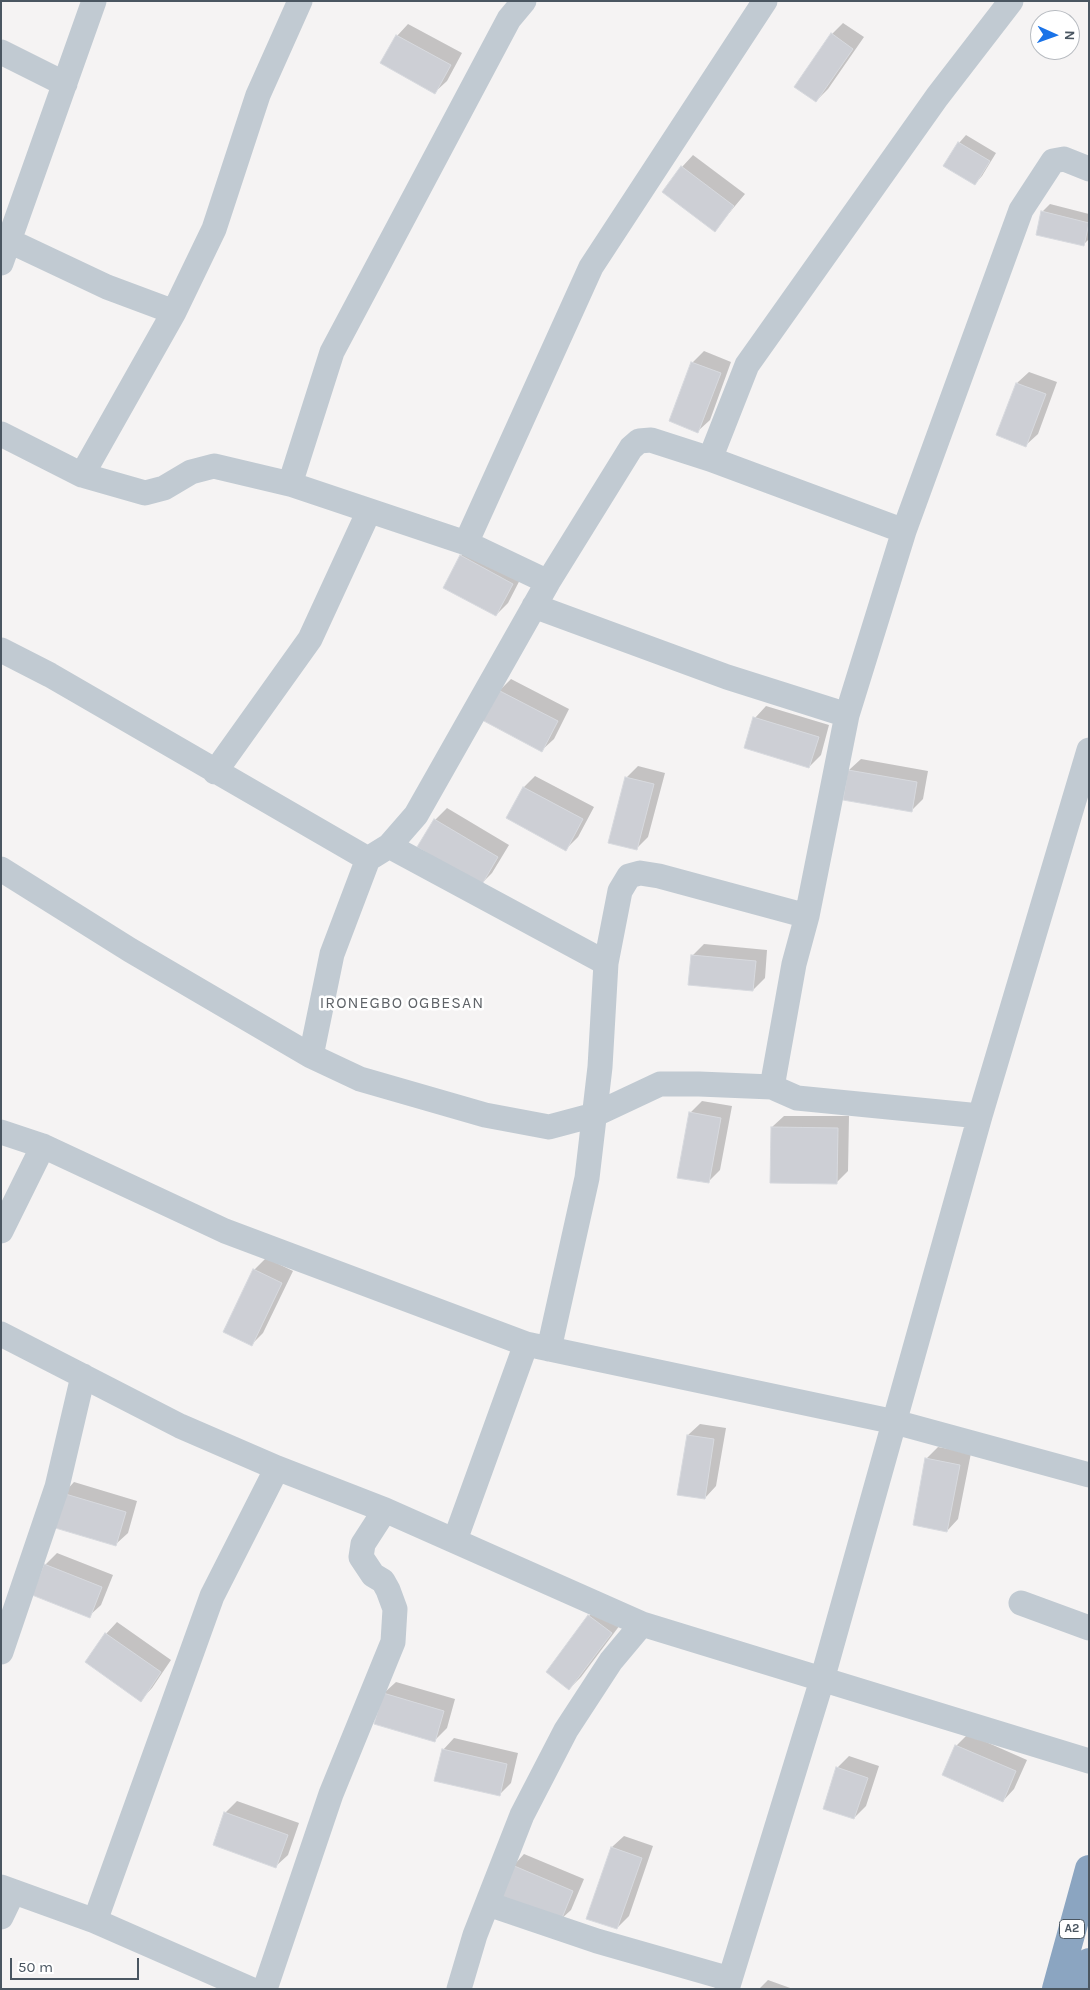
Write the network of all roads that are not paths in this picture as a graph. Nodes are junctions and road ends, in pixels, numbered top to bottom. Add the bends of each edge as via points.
1 (94, 1) edge
2 (300, 1) edge
3 (524, 1) edge
4 (765, 1) edge
5 (1011, 1) edge
6 (1, 52) edge
7 (66, 84) junction
8 (1089, 169) edge
9 (6, 238) edge
10 (1, 263) edge
11 (174, 312) junction
12 (1, 434) edge
13 (710, 459) junction
14 (82, 475) junction
15 (290, 484) junction
16 (369, 511) junction
17 (904, 531) junction
18 (466, 543) junction
19 (548, 582) junction
20 (534, 606) junction
21 (1, 650) edge
22 (847, 715) junction
23 (1089, 750) edge
24 (216, 772) junction
25 (378, 853) junction
26 (1, 869) edge
27 (807, 916) junction
28 (606, 963) junction
29 (311, 1056) junction
30 (772, 1087) junction
31 (594, 1115) junction
32 (980, 1116) junction
33 (1, 1132) edge
34 (43, 1146) junction
35 (1, 1231) edge
36 (1, 1334) edge
37 (537, 1346) junction
38 (83, 1376) junction
39 (895, 1422) junction
40 (277, 1468) junction
41 (1089, 1475) edge
42 (385, 1510) junction
43 (455, 1540) junction
44 (1021, 1603) dead end
45 (642, 1624) junction
46 (1089, 1628) edge
47 (1, 1652) edge
48 (822, 1680) junction
49 (1089, 1761) edge
50 (1089, 1869) edge
51 (7, 1890) edge
52 (488, 1904) junction
53 (1, 1917) edge
54 (95, 1921) junction
55 (729, 1984) edge
56 (250, 1989) edge
57 (265, 1989) edge
58 (459, 1989) edge
59 (1056, 1989) edge

1 - 7 street
2 - 11 street via 258,95 214,229
3 - 15 street via 509,19 332,352
4 - 18 street via 591,267
5 - 13 street via 937,97 747,365
6 - 7 street
7 - 9 street
8 - 17 street via 1064,159 1053,161 1021,210
9 - 10 street
9 - 11 street via 107,287
11 - 14 street
12 - 14 street
13 - 17 street
13 - 19 street via 651,440 639,441
14 - 15 street via 145,493 164,488 191,472 214,466
15 - 16 street
16 - 18 street
16 - 24 street via 310,638
17 - 22 street
18 - 19 street
19 - 20 street
20 - 22 street via 727,677
20 - 25 street via 416,815
21 - 24 street
22 - 27 street
23 - 32 street
24 - 25 street
25 - 28 street
25 - 29 street via 332,954
26 - 29 street via 130,950
27 - 28 street via 640,873 628,876 620,891
27 - 30 street via 794,964
28 - 31 street
29 - 31 street via 360,1079 485,1115 549,1126
30 - 31 street via 660,1084
30 - 32 street via 796,1098
31 - 37 street via 586,1178
32 - 39 street
33 - 34 street
34 - 35 street
34 - 37 street via 226,1231
36 - 38 street
37 - 39 street
37 - 43 street
38 - 40 street via 180,1426
38 - 47 street via 57,1487
39 - 41 street
39 - 48 street
40 - 42 street
40 - 54 street via 212,1596
42 - 43 street
42 - 57 street via 363,1544 361,1557 388,1590 395,1609 393,1642 331,1794
43 - 45 street
44 - 46 street
45 - 48 street
45 - 52 street via 611,1661 566,1730 522,1815
48 - 49 street
48 - 55 street
50 - 59 highway, A2
51 - 53 street
51 - 54 street
52 - 55 street
52 - 58 street via 475,1934
54 - 56 street

